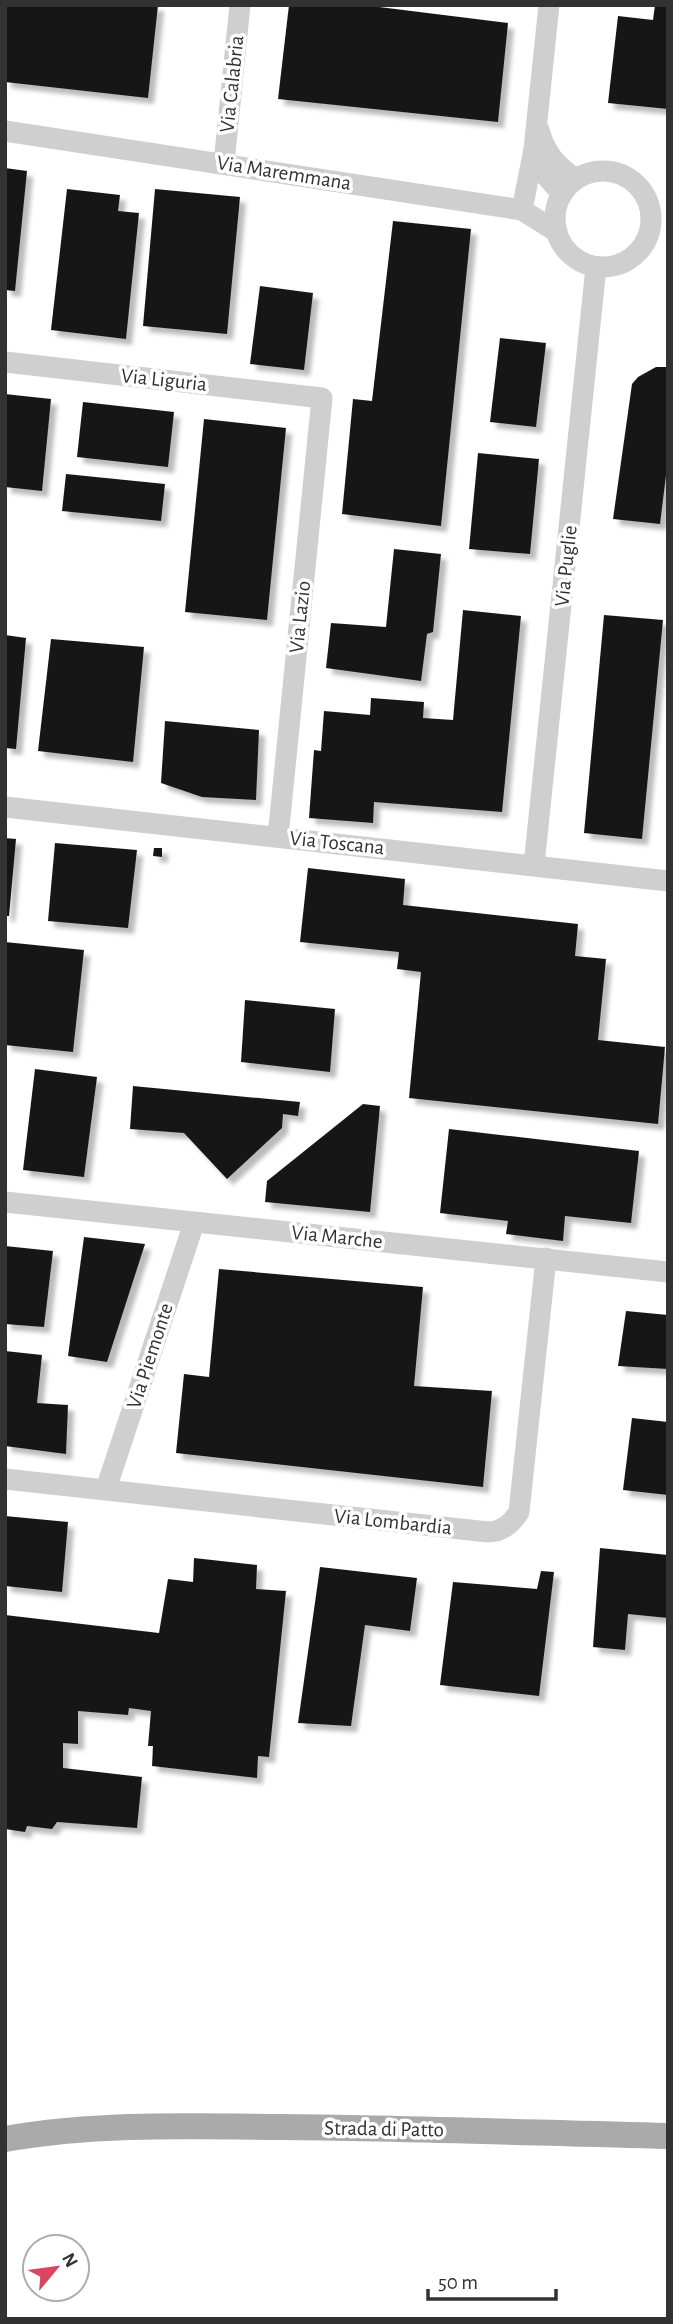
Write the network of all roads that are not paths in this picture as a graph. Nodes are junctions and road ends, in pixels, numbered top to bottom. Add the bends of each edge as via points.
1 (240, 5) edge
2 (549, 5) edge
3 (536, 121) junction
4 (5, 131) edge
5 (534, 149) junction
6 (224, 163) junction
7 (569, 186) junction
8 (522, 210) junction
9 (659, 229) edge
10 (557, 232) junction
11 (596, 267) junction
12 (5, 362) edge
13 (322, 398) joint
14 (5, 807) edge
15 (278, 837) junction
16 (534, 865) junction
17 (668, 881) edge
18 (5, 1202) edge
19 (194, 1223) junction
20 (545, 1258) junction
21 (668, 1272) edge
22 (5, 1479) edge
23 (106, 1489) junction
24 (668, 2136) edge
25 (5, 2139) edge

1 - 6 street, Via Calabria
2 - 3 street
3 - 5 street
3 - 7 street via 549,156
4 - 6 street, Via Maremmana
5 - 7 street via 541,170
5 - 8 street
6 - 8 street, Via Maremmana
7 - 9 street via 598,171 628,177 648,200
7 - 10 street via 555,211
8 - 10 street, Via Maremmana
9 - 11 street via 634,256 614,266
10 - 11 street via 567,251
11 - 16 street, Via Puglie
12 - 13 street, Via Liguria
13 - 15 street, Via Lazio
14 - 15 street, Via Toscana
15 - 16 street, Via Toscana
16 - 17 street, Via Toscana
18 - 19 street, Via Marche
19 - 20 street, Via Marche
19 - 23 street, Via Piemonte
20 - 21 street, Via Marche
20 - 23 street, Via Lombardia via 519,1512 500,1530
22 - 23 street, Via Lombardia
24 - 25 main road, Strada di Patto via 159,2126

